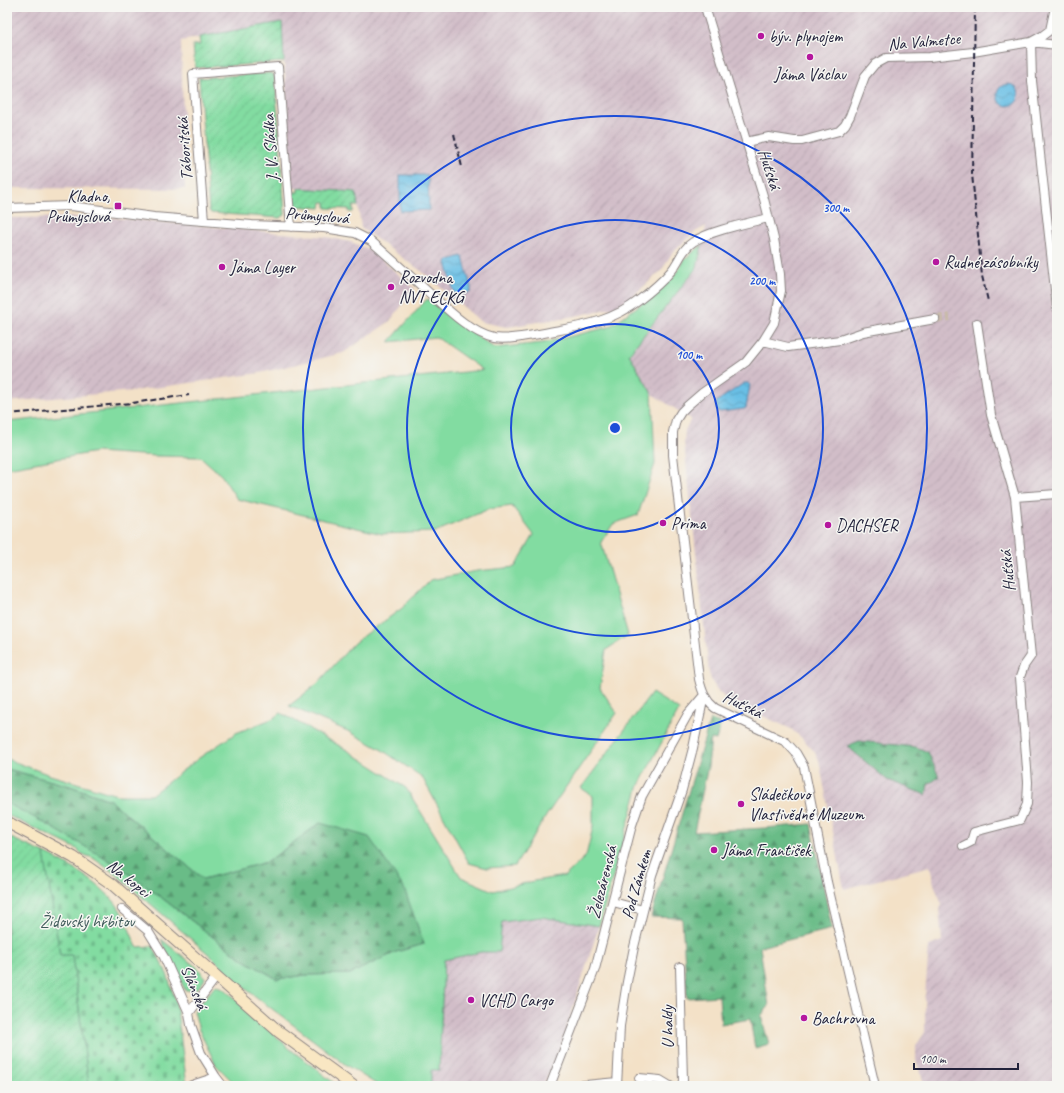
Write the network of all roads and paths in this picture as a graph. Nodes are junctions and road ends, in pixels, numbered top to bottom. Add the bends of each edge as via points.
1 (705, 7) edge
2 (1055, 7) edge
3 (1031, 42) junction
4 (1057, 45) edge
5 (278, 67) joint
6 (746, 142) junction
7 (7, 208) edge
8 (768, 218) junction
9 (204, 221) junction
10 (290, 227) junction
11 (1057, 308) edge
12 (935, 319) tunnel mouth
13 (977, 324) dead end
14 (763, 341) junction
15 (1057, 494) edge
16 (1015, 497) junction
17 (704, 695) junction
18 (7, 822) edge
19 (963, 846) dead end
20 (613, 902) junction
21 (122, 909) dead end
22 (643, 910) junction
23 (680, 967) dead end
24 (217, 976) junction
25 (189, 1013) junction
26 (216, 1078) junction
27 (638, 1078) dead end
28 (617, 1084) edge
29 (192, 1086) edge
30 (223, 1086) edge
31 (352, 1086) edge
32 (550, 1086) edge
33 (575, 1086) edge
34 (670, 1086) edge
35 (682, 1086) edge
36 (875, 1086) edge

1 - 6 street, Huťská
2 - 3 street, Na Valmetce via 1050,30
3 - 4 street
3 - 6 street, Na Valmetce via 973,52 886,58 875,64 865,76 850,116 839,131 802,141 769,137
3 - 11 street via 1032,82
5 - 9 street, Táboritská via 193,74
5 - 10 street, J. V. Sládka
6 - 8 street, Huťská
7 - 9 street, Průmyslová via 71,206
8 - 10 street, Průmyslová via 694,241 662,281 616,315 584,325 506,338 489,336 470,327 364,236 347,231
8 - 14 street, Huťská via 774,239 781,291 774,323
9 - 10 street, Průmyslová
12 - 14 street via 863,332 840,340 788,347
13 - 16 street, Huťská via 991,415
14 - 17 street, Huťská via 746,362 687,406 676,420 673,432 673,455 693,634 699,679
15 - 16 street
16 - 19 street, Huťská via 1031,656 1020,677 1028,782 1027,804 1020,820 974,832 971,842
17 - 20 street, Železárenská via 688,714 642,796
17 - 22 street, Pod Zámkem via 682,790 652,875
17 - 36 street, Huťská via 715,708 786,742 804,767 827,882
18 - 24 main road, Na kopci via 74,857 112,884
20 - 22 street
20 - 32 street, Železárenská via 595,969
21 - 25 street, Slánská via 148,931 164,957
22 - 28 street, Pod Zámkem via 620,1026
23 - 35 street, U haldy
24 - 25 street
24 - 31 main road, Slánská via 278,1031
25 - 26 street, Slánská via 201,1053
26 - 29 street
26 - 30 street, Slánská
27 - 34 street via 660,1080
28 - 33 street

